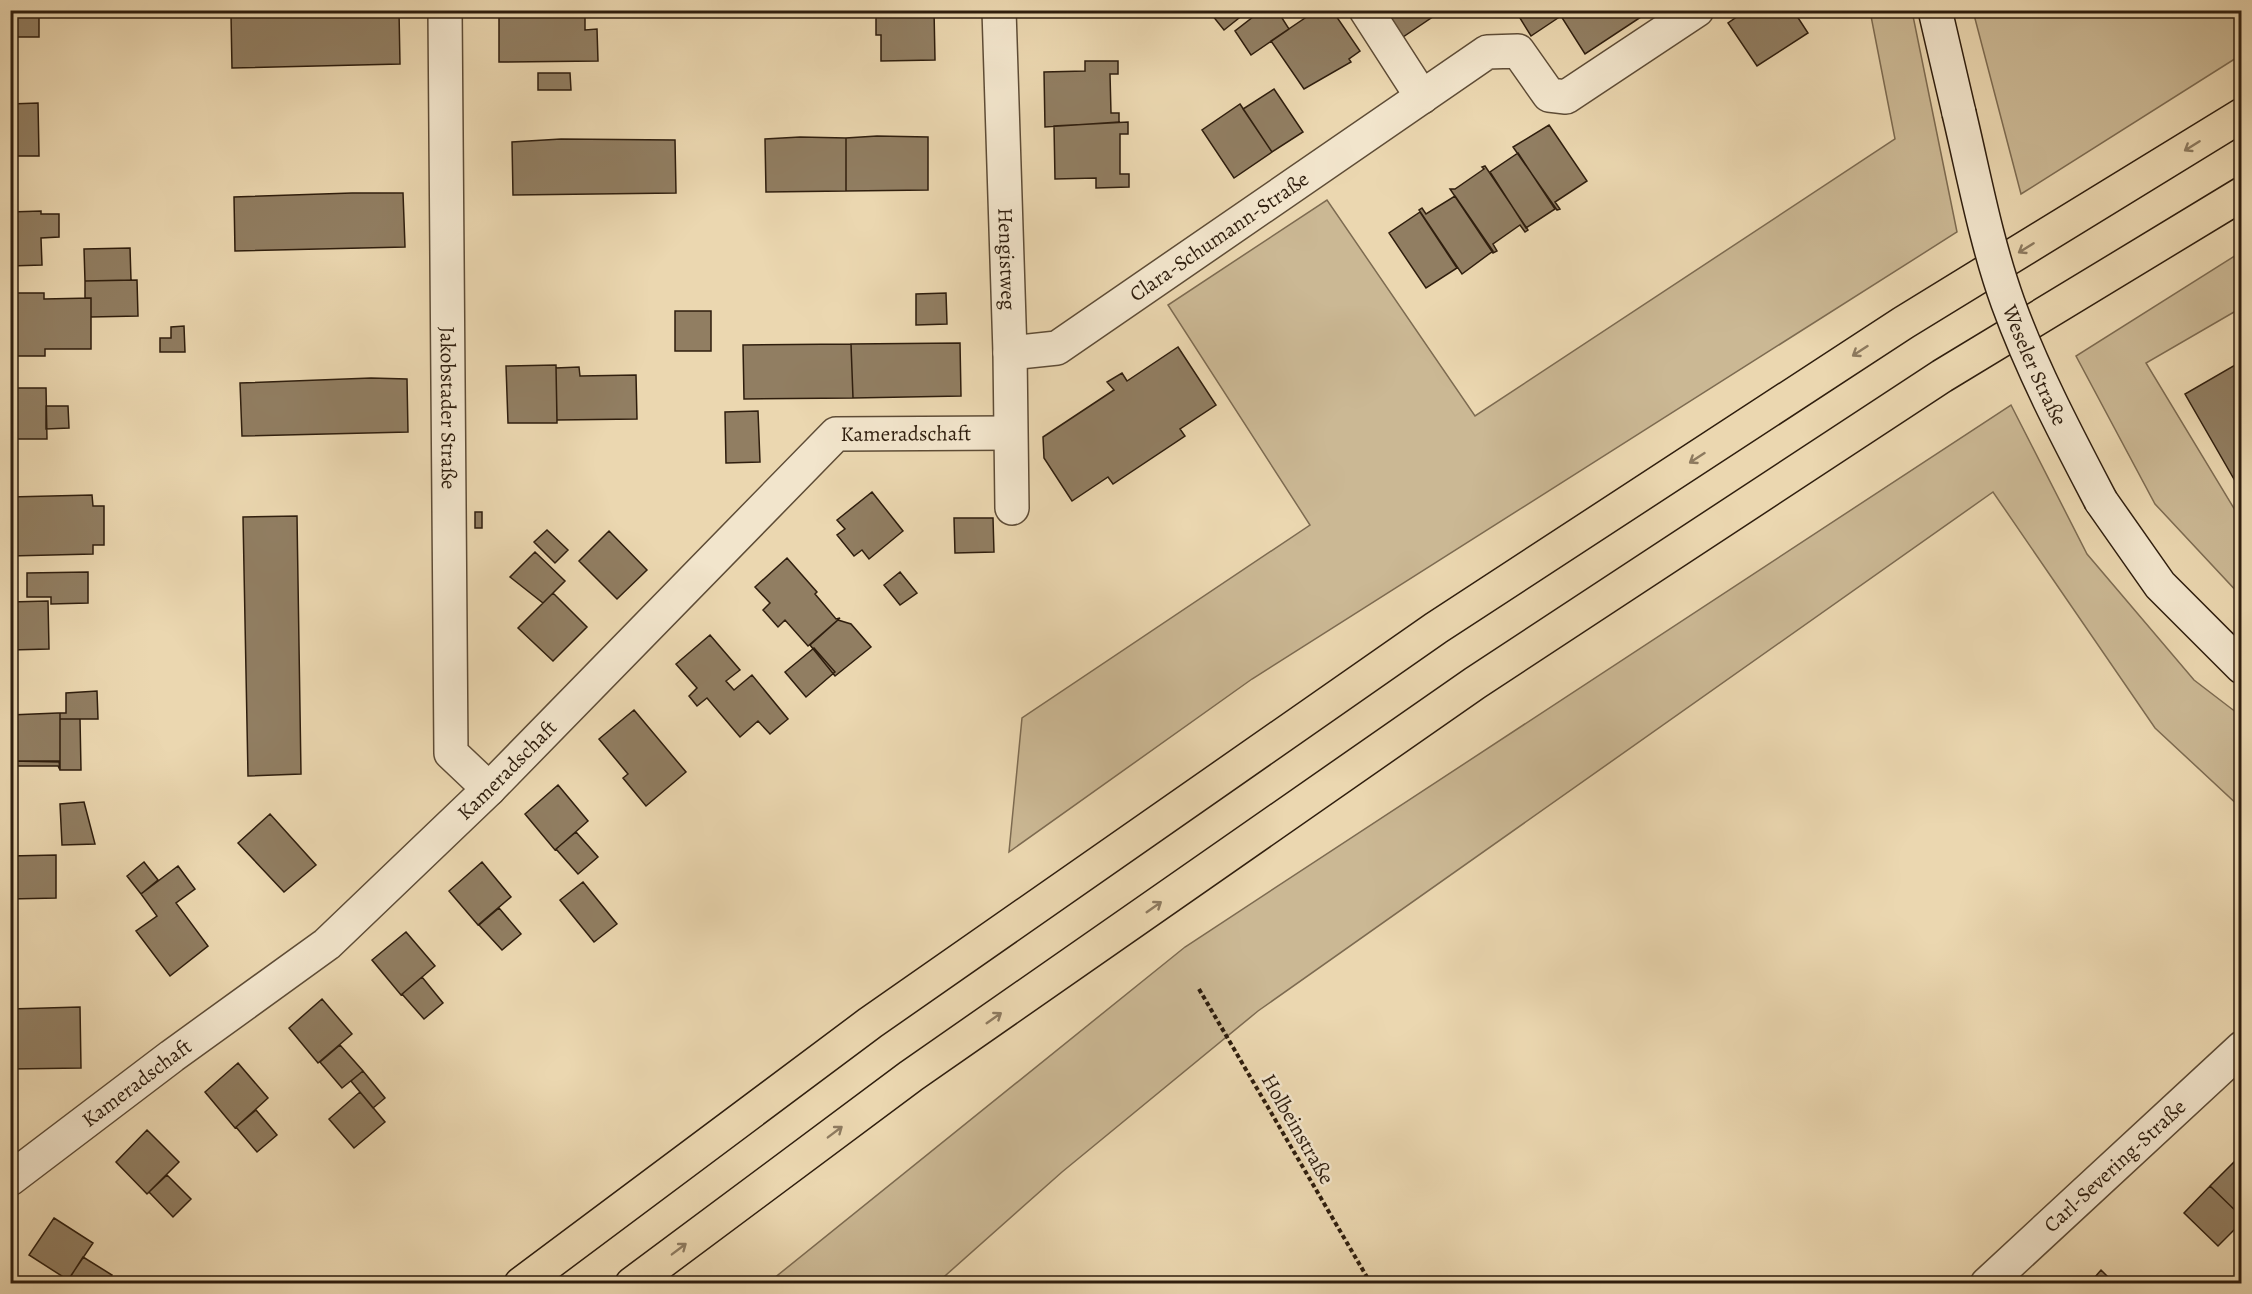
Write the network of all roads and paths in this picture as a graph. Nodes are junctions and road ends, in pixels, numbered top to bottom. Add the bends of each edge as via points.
1 (445, 10) edge
2 (999, 10) edge
3 (1366, 10) edge
4 (1697, 10) edge
5 (1935, 10) edge
6 (1422, 97) junction
7 (2241, 115) edge
8 (2241, 194) edge
9 (1010, 353) junction
10 (1009, 433) junction
11 (1012, 508) dead end
12 (2241, 668) edge
13 (489, 789) junction
14 (1199, 989) dead end
15 (2241, 1048) edge
16 (10, 1179) edge
17 (521, 1284) edge
18 (632, 1284) edge
19 (1371, 1284) edge
20 (1987, 1284) edge

1 - 13 street, Jakobstader Straße via 451,753
2 - 9 street, Hengistweg
3 - 6 street
4 - 6 street, Clara-Schumann-Straße via 1566,97 1549,95 1518,51 1487,52
5 - 12 street, Weseler Straße, bridge via 1986,230 2008,302 2048,400 2101,501 2160,585
6 - 9 street, Clara-Schumann-Straße via 1057,348
7 -> 17 highway via 1903,323 1436,628 870,1023
18 -> 8 highway via 911,1076 1475,683 1942,376
9 - 10 street, Hengistweg
10 - 11 street, Hengistweg
10 - 13 street, Kameradschaft via 836,434
13 - 16 street, Kameradschaft via 327,944
14 - 19 path, Holbeinstraße
15 - 20 street, Carl-Severing-Straße

